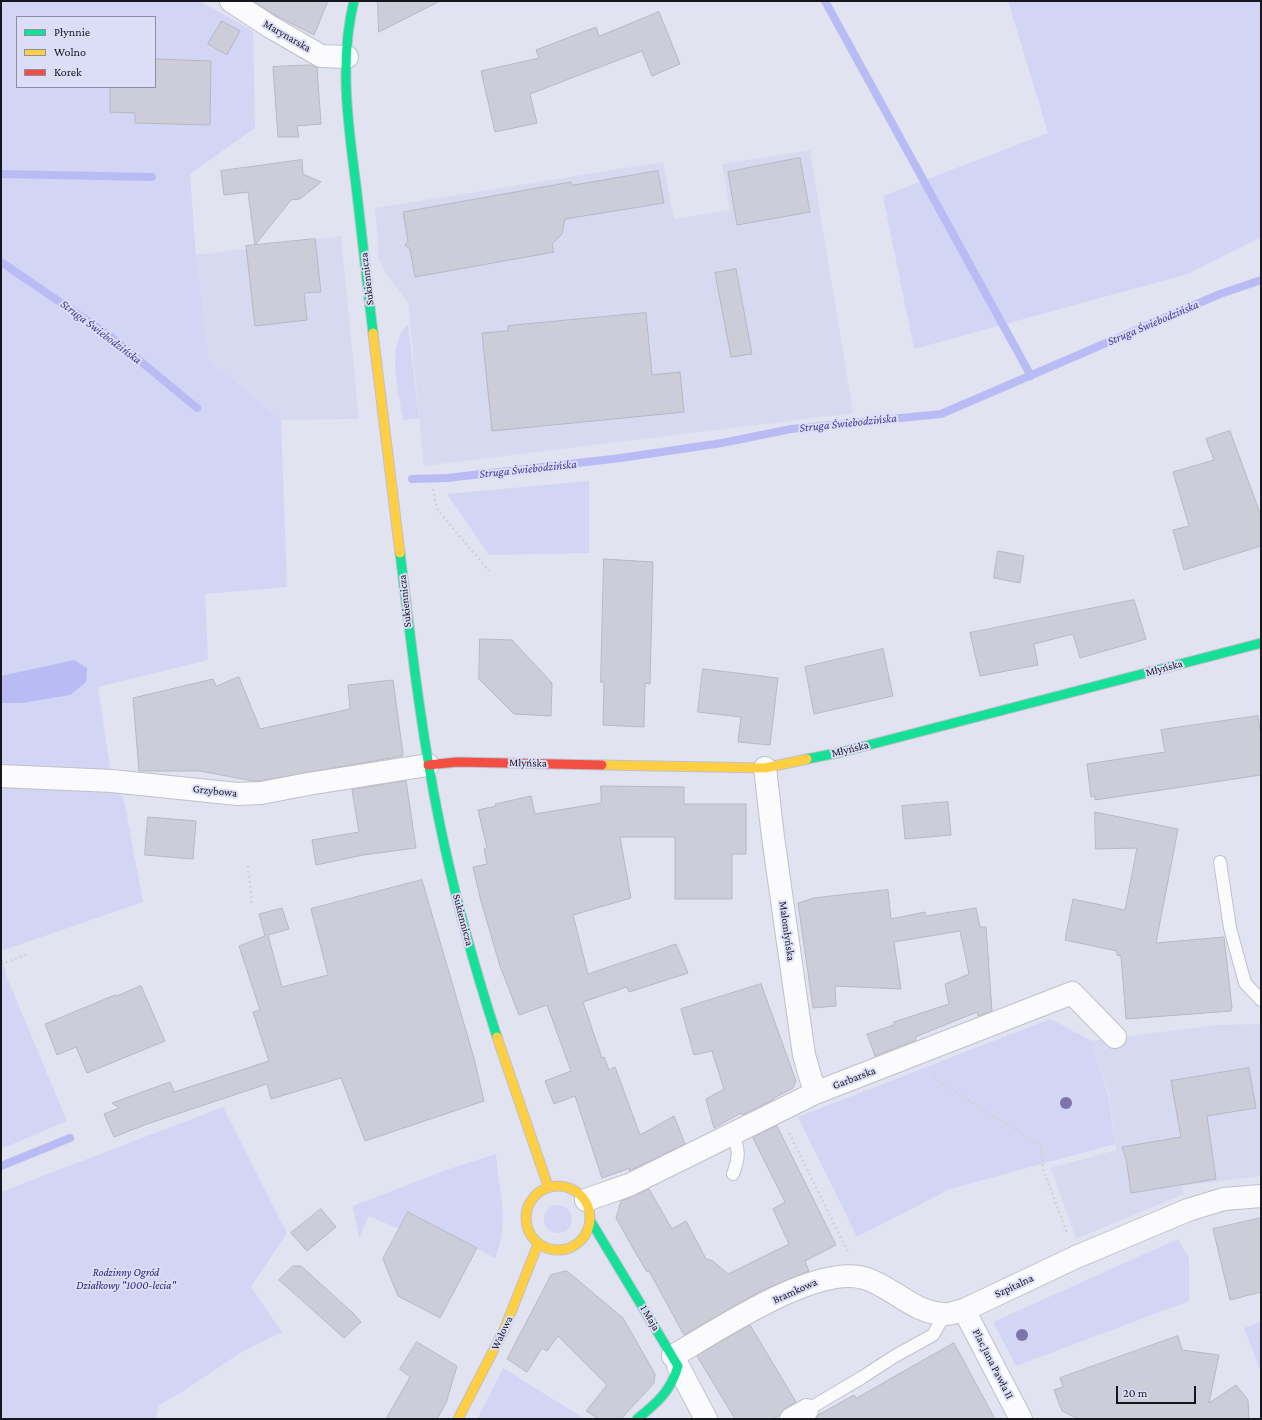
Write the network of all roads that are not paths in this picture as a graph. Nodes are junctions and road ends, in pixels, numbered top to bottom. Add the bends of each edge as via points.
1 (231, 1) edge
2 (354, 1) edge
3 (347, 57) junction
4 (1261, 643) edge
5 (428, 765) junction
6 (765, 768) junction
7 (1, 776) edge
8 (1220, 862) dead end
9 (1261, 1000) edge
10 (1115, 1037) dead end
11 (815, 1093) junction
12 (732, 1134) junction
13 (733, 1174) dead end
14 (548, 1186) junction
15 (1261, 1196) edge
16 (588, 1210) junction
17 (538, 1244) junction
18 (955, 1312) junction
19 (676, 1361) junction
20 (799, 1414) edge
21 (458, 1419) edge
22 (637, 1419) edge
23 (706, 1419) edge
24 (1021, 1419) edge

1 - 3 street, Marynarska via 321,56
2 - 3 street, Sukiennicza
3 - 5 street, Sukiennicza via 352,153 407,623
4 - 6 street, Młyńska via 842,752
5 - 6 street, Młyńska via 457,762
5 - 7 street, Grzybowa via 261,794 237,794 112,781
5 - 14 street, Sukiennicza via 446,851 479,978 515,1096
6 - 11 street, Małomłyńska via 804,1055
8 - 9 lane via 1230,928 1245,983
10 - 11 street, Garbarska via 1072,993
11 - 12 street, Garbarska
12 - 13 lane via 738,1146 738,1162
12 - 16 street, Garbarska via 629,1185
14 - 16 street via 561,1185 572,1188
14 - 17 street via 528,1203 525,1213 530,1235
15 - 18 street, Szpitalna via 1224,1199 1188,1210
16 - 17 street via 589,1228 584,1238 575,1245 565,1250 555,1250
16 - 19 street, 1 Maja
17 - 21 street, Wałowa via 504,1330
18 - 19 street, Bramkowa via 928,1312 877,1283 863,1278 828,1278 808,1284 758,1308
18 - 20 lane via 933,1335
18 - 24 street, Plac Jana Pawła II
19 - 22 street via 674,1382 662,1399
19 - 23 street, 1 Maja

